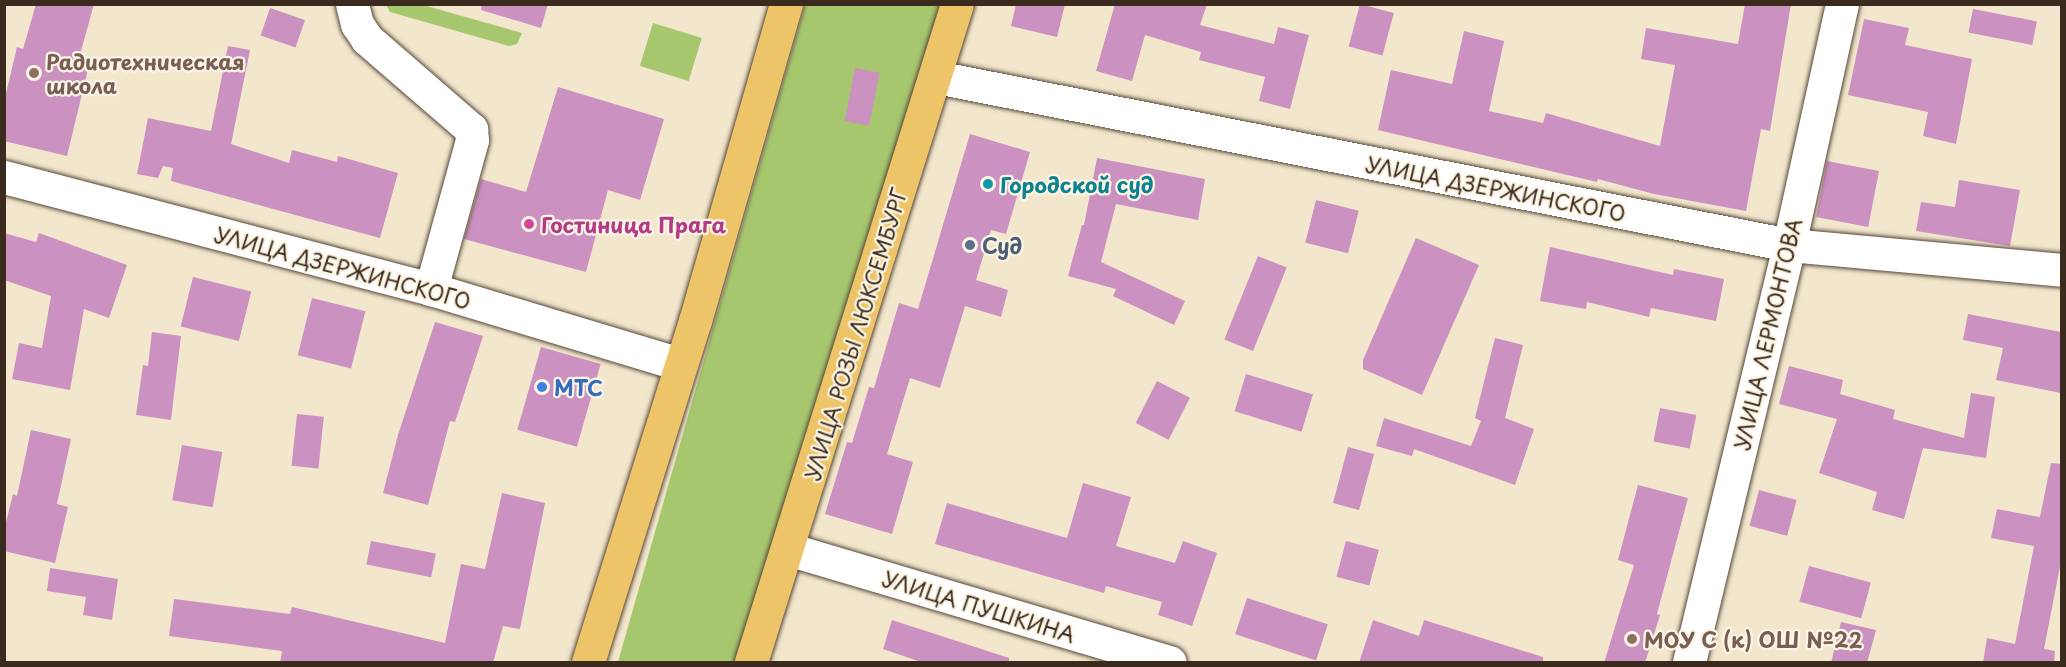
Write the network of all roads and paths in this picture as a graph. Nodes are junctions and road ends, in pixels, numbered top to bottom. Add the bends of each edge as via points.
1 (352, 4) edge
2 (786, 4) edge
3 (957, 4) edge
4 (1842, 4) edge
5 (936, 77) junction
6 (4, 177) edge
7 (1789, 245) junction
8 (2061, 270) edge
9 (431, 290) junction
10 (680, 364) junction
11 (788, 549) junction
12 (588, 663) edge
13 (751, 663) edge
14 (1170, 663) edge
15 (1689, 663) edge

1 - 9 street via 357,24 368,39 471,129 472,140
2 - 10 main road
3 - 5 main road, УЛИЦА РОЗЫ ЛЮКСЕМБУРГ
4 - 7 street, УЛИЦА ЛЕРМОНТОВА
5 - 7 street, УЛИЦА ДЗЕРЖИНСКОГО
5 - 11 main road, УЛИЦА РОЗЫ ЛЮКСЕМБУРГ
6 - 9 street, УЛИЦА ДЗЕРЖИНСКОГО
7 - 8 street, УЛИЦА ДЗЕРЖИНСКОГО
7 - 15 street, УЛИЦА ЛЕРМОНТОВА
9 - 10 street, УЛИЦА ДЗЕРЖИНСКОГО
10 - 12 main road
11 - 13 main road, УЛИЦА РОЗЫ ЛЮКСЕМБУРГ
11 - 14 street, УЛИЦА ПУШКИНА

